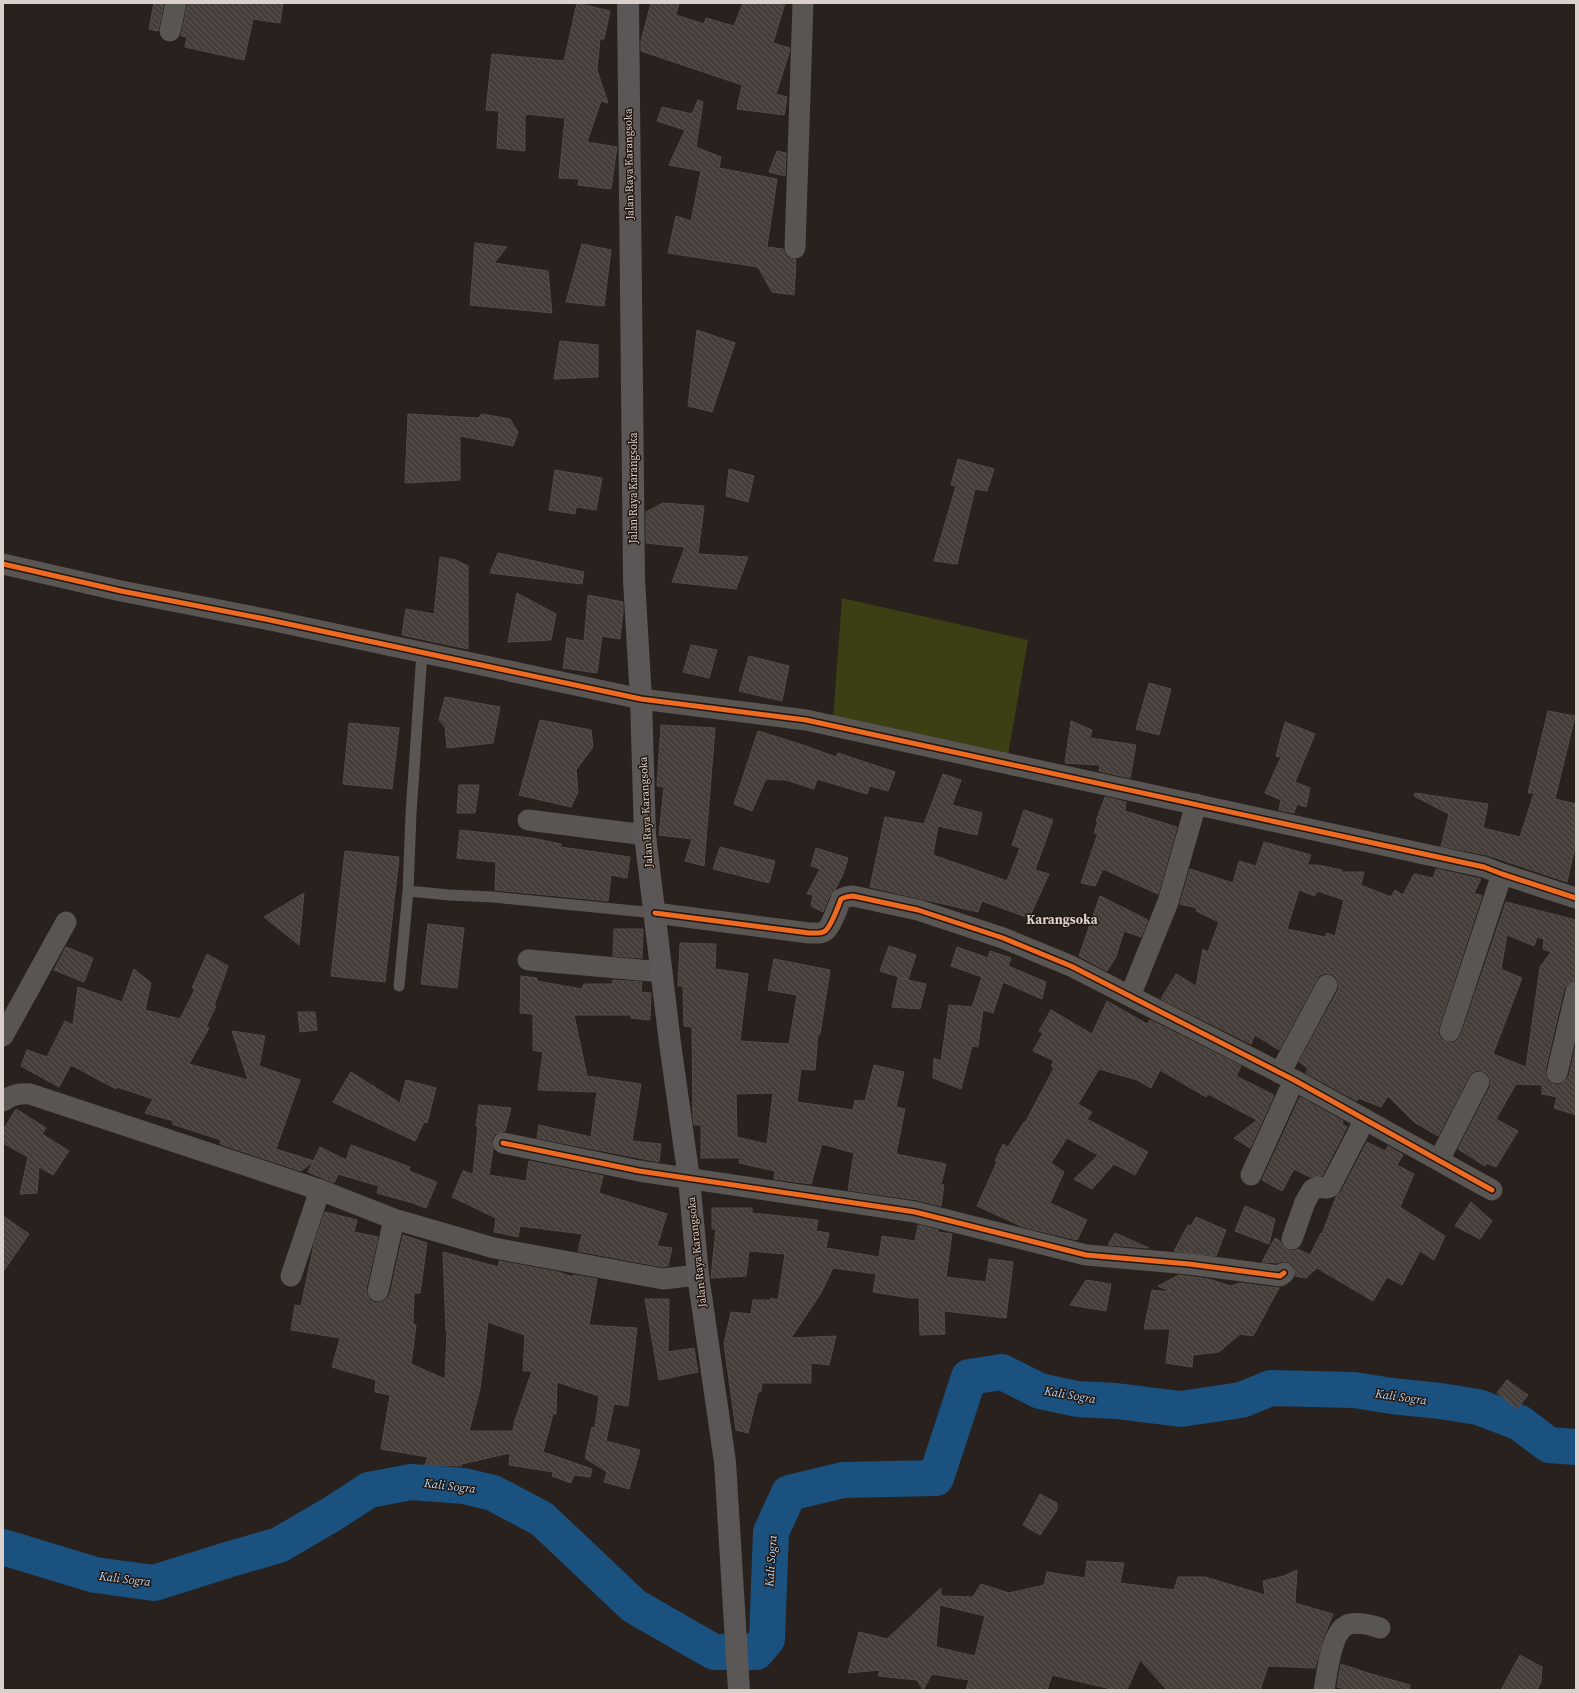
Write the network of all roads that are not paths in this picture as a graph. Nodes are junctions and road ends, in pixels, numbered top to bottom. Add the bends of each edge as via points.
1 (176, 3) edge
2 (628, 3) edge
3 (803, 3) edge
4 (170, 31) dead end
5 (796, 248) dead end
6 (3, 564) edge
7 (422, 652) junction
8 (641, 699) junction
9 (1196, 804) junction
10 (528, 820) dead end
11 (646, 835) junction
12 (1502, 874) junction
13 (408, 891) junction
14 (1576, 898) edge
15 (655, 913) junction
16 (66, 922) dead end
17 (528, 960) dead end
18 (662, 972) junction
19 (1327, 985) dead end
20 (399, 986) dead end
21 (1576, 992) edge
22 (1130, 996) junction
23 (1450, 1031) dead end
24 (3, 1036) edge
25 (1557, 1074) dead end
26 (1287, 1077) junction
27 (1479, 1082) dead end
28 (3, 1101) edge
29 (1365, 1119) junction
30 (503, 1143) dead end
31 (1439, 1160) junction
32 (1251, 1175) dead end
33 (689, 1179) junction
34 (320, 1190) junction
35 (1492, 1190) dead end
36 (394, 1219) junction
37 (1292, 1239) dead end
38 (1284, 1273) dead end
39 (698, 1275) junction
40 (291, 1276) dead end
41 (378, 1291) dead end
42 (1380, 1628) dead end
43 (739, 1690) edge
44 (1324, 1690) edge

1 - 4 street
2 - 8 main road, Jalan Raya Karangsoka via 634,580
3 - 5 street
6 - 7 street via 121,591
7 - 8 street
7 - 13 lane
8 - 9 street via 806,720
8 - 11 main road, Jalan Raya Karangsoka
9 - 12 street via 1484,867
9 - 22 street via 1168,902
10 - 11 street
11 - 15 main road, Jalan Raya Karangsoka
12 - 14 street
12 - 23 street
13 - 15 lane
13 - 20 lane
15 - 18 main road, Jalan Raya Karangsoka
15 - 22 street via 820,933 829,927 841,899 853,896 918,910 1003,938 1071,966
16 - 24 street
17 - 18 street
18 - 33 main road, Jalan Raya Karangsoka
19 - 26 street
21 - 25 street
22 - 26 street
26 - 29 street
26 - 32 street
27 - 31 street
28 - 34 street via 12,1095 30,1094
29 - 31 street
29 - 37 street via 1330,1187 1317,1187 1310,1194
30 - 33 street
31 - 35 street
33 - 38 street via 915,1212 1086,1255 1189,1264 1280,1276
33 - 39 main road, Jalan Raya Karangsoka
34 - 36 street
34 - 40 street
36 - 39 street via 494,1248 624,1273 663,1280
36 - 41 street
39 - 43 main road, Jalan Raya Karangsoka via 725,1462
42 - 44 street via 1366,1624 1349,1624 1340,1629 1335,1637

